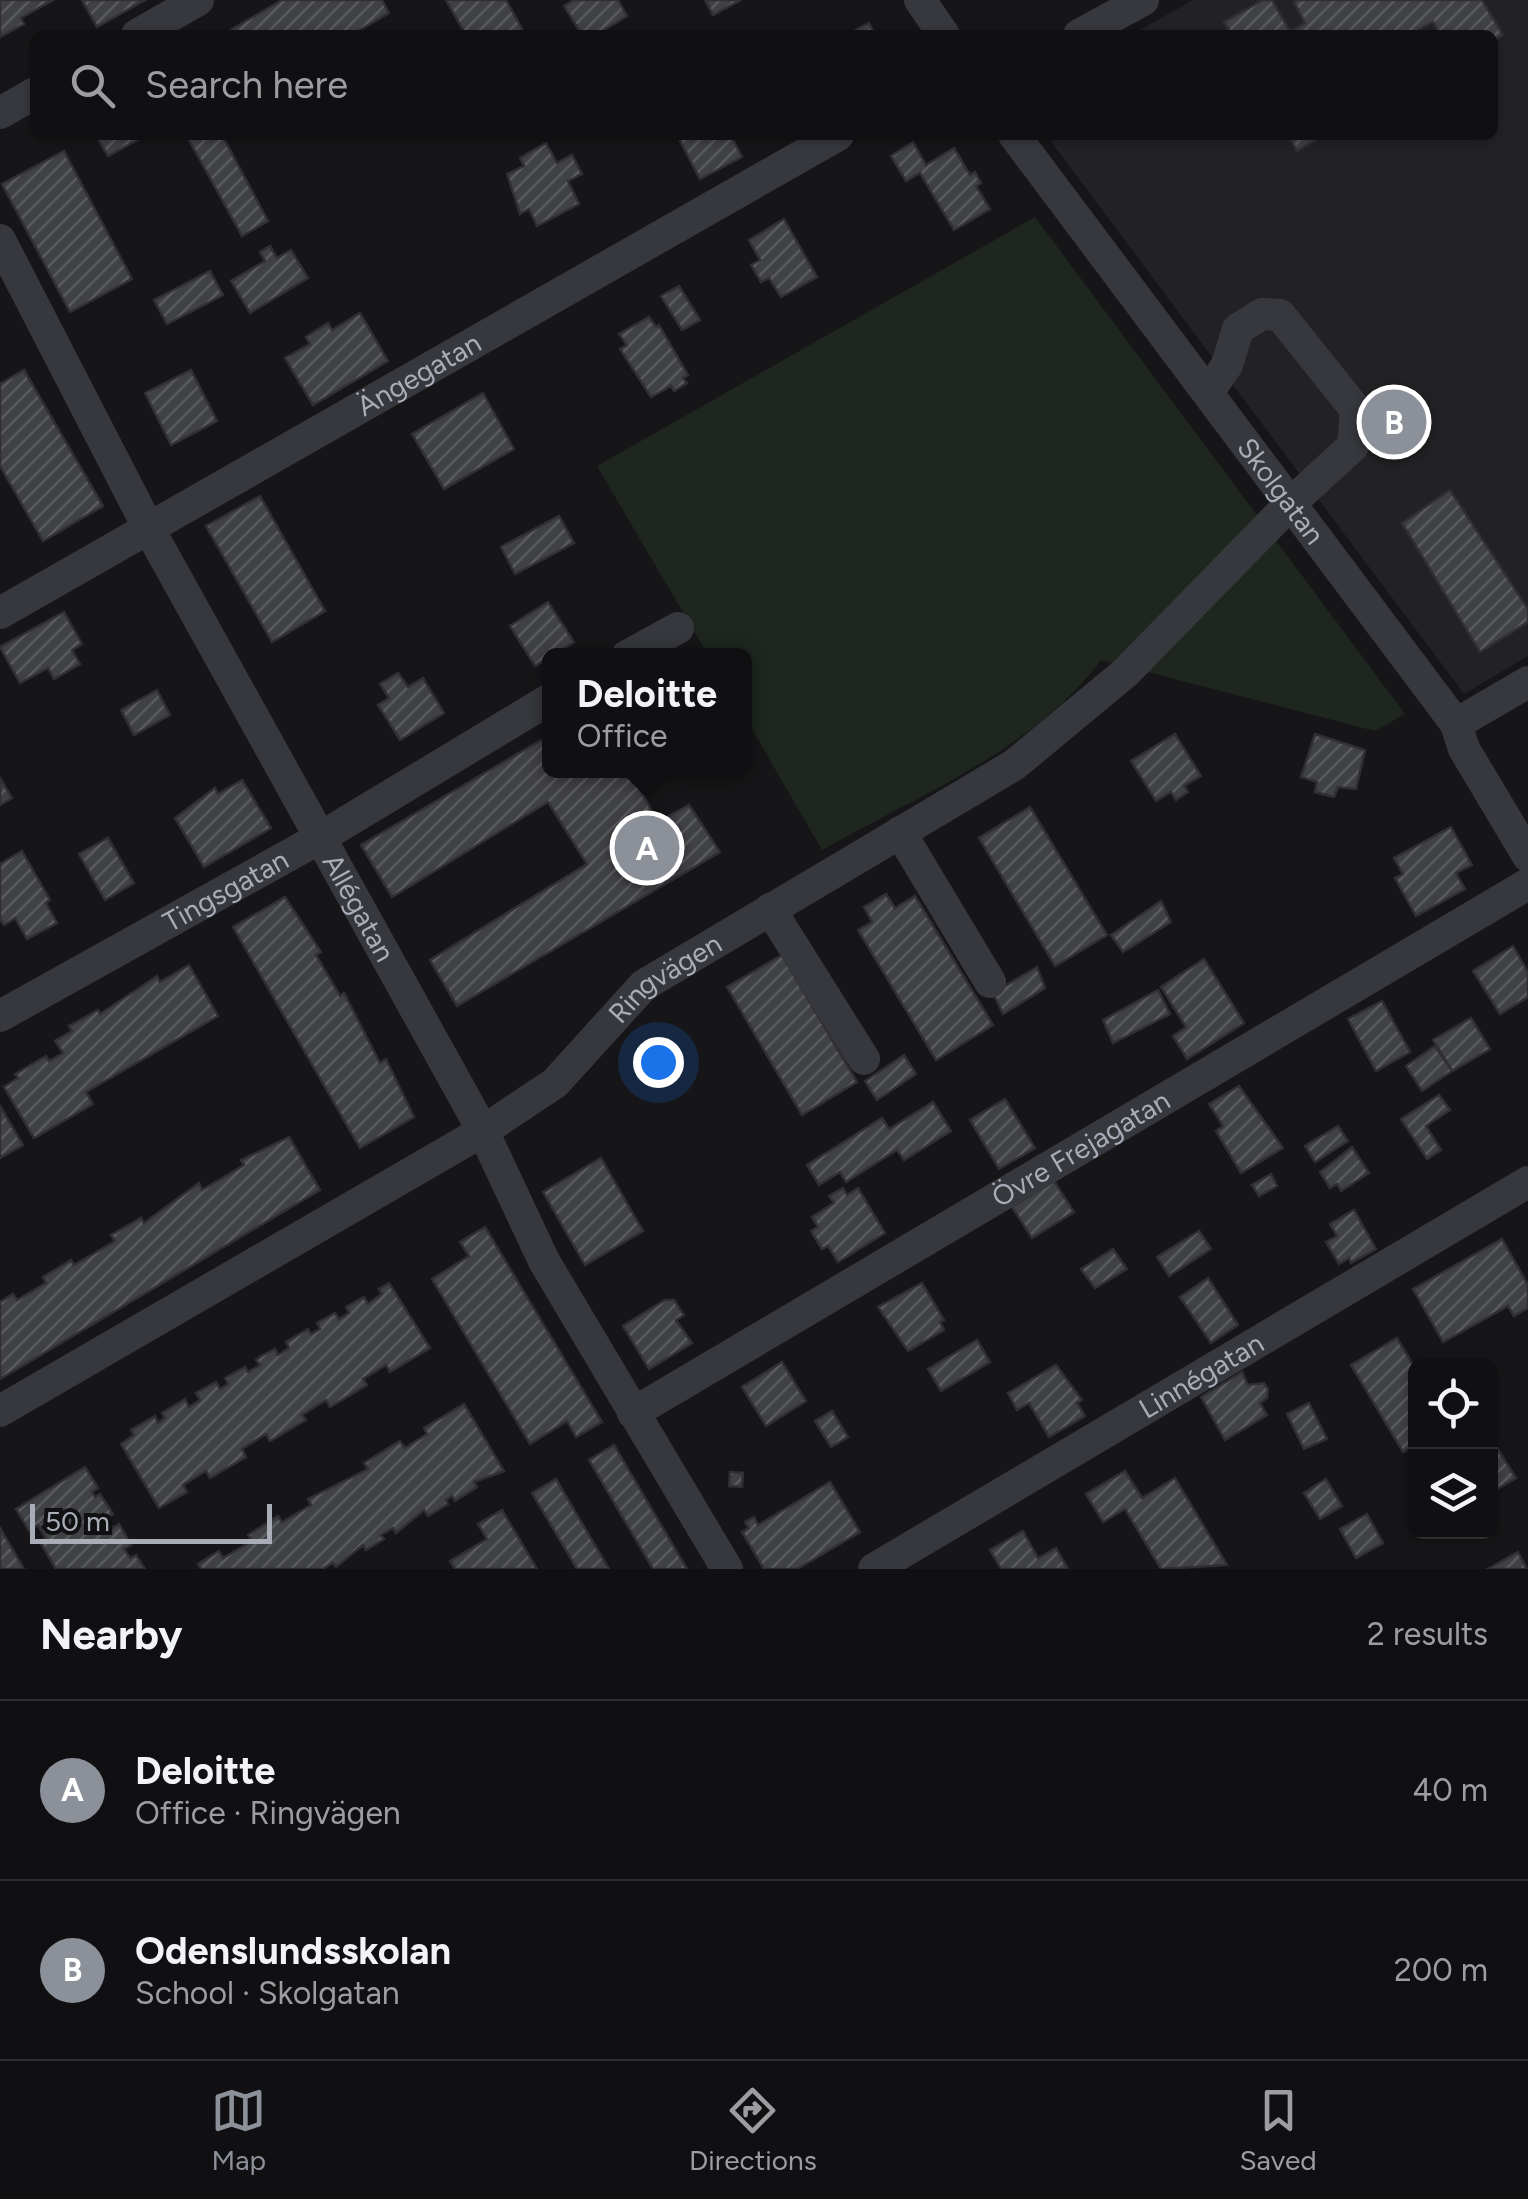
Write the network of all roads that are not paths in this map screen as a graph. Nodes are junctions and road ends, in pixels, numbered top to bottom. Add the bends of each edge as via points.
1 (198, 0) edge
2 (920, 0) edge
3 (1143, 0) edge
4 (146, 30) edge
5 (941, 30) edge
6 (1088, 30) edge
7 (30, 96) edge
8 (0, 113) edge
9 (829, 140) edge
10 (1018, 140) edge
11 (0, 240) edge
12 (1209, 391) junction
13 (1293, 500) junction
14 (149, 528) junction
15 (0, 613) edge
16 (678, 628) dead end
17 (642, 648) edge
18 (1528, 682) edge
19 (542, 704) edge
20 (1456, 724) junction
21 (900, 832) junction
22 (318, 839) junction
23 (1528, 856) edge
24 (1528, 884) edge
25 (770, 909) junction
26 (990, 982) dead end
27 (0, 1016) edge
28 (864, 1058) dead end
29 (482, 1131) junction
30 (1528, 1182) edge
31 (0, 1411) edge
32 (633, 1413) junction
33 (727, 1569) edge
34 (874, 1569) edge

1 - 4 street
2 - 5 street
3 - 6 street
7 - 8 street
9 - 14 street, Ängegatan
10 - 12 street, Skolgatan
11 - 14 street, Allégatan
12 - 13 street, Skolgatan
12 - 13 street, Ringvägen via 1227,365 1238,329 1262,314 1280,315 1356,410 1353,446
13 - 20 street, Skolgatan
13 - 21 street, Ringvägen via 1125,674 1014,765
14 - 15 street, Ängegatan
14 - 22 street, Allégatan
16 - 17 street
18 - 20 street
19 - 22 street, Tingsgatan
20 - 23 street, Skolgatan
21 - 25 street, Ringvägen
21 - 26 street
22 - 27 street, Tingsgatan
22 - 29 street, Allégatan
24 - 32 street, Övre Frejagatan
25 - 28 street
25 - 29 street, Ringvägen via 644,985 554,1083
29 - 31 street, Ringvägen
29 - 32 street, Allégatan via 544,1261
30 - 34 street, Linnégatan
32 - 33 street, Allégatan

